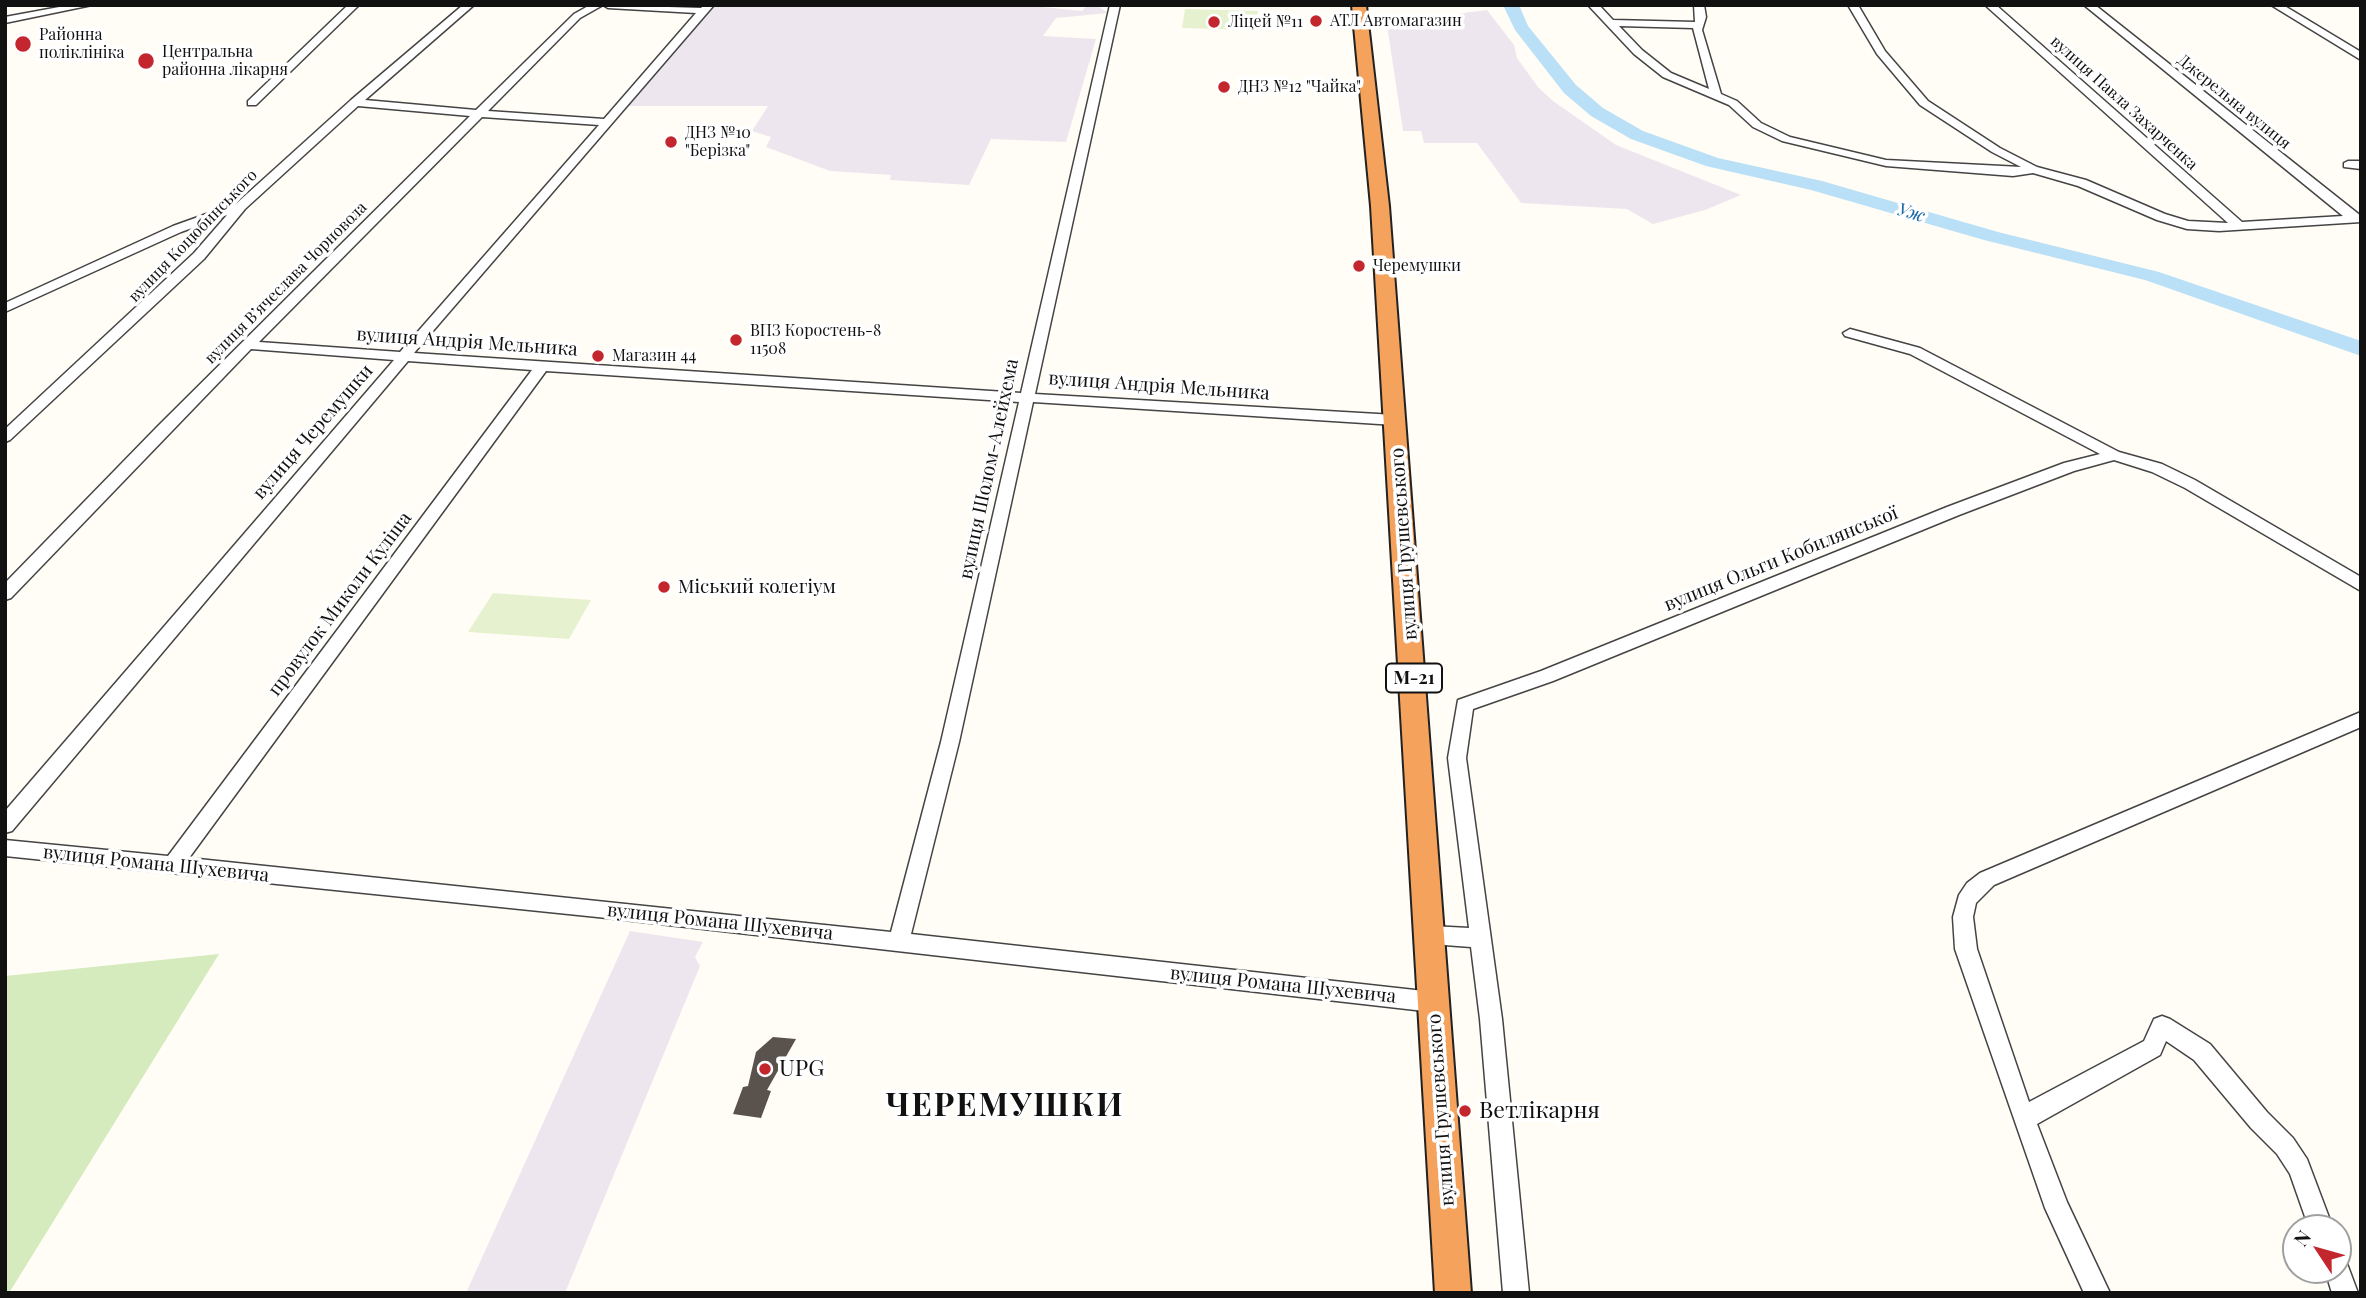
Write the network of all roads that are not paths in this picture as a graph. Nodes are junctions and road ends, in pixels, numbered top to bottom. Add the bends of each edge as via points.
1 (87, 5) edge
2 (354, 5) edge
3 (469, 5) edge
4 (598, 5) edge
5 (608, 5) edge
6 (1115, 5) edge
7 (1359, 5) edge
8 (1593, 5) edge
9 (1699, 5) edge
10 (1853, 5) edge
11 (1990, 5) edge
12 (2089, 5) edge
13 (2276, 5) edge
14 (707, 8) edge
15 (5, 20) edge
16 (1610, 23) junction
17 (1698, 25) junction
18 (2361, 58) edge
19 (1716, 95) junction
20 (355, 102) junction
21 (252, 103) dead end
22 (479, 114) junction
23 (606, 122) junction
24 (2361, 164) edge
25 (2347, 165) dead end
26 (2034, 169) junction
27 (241, 206) junction
28 (2357, 219) edge
29 (2238, 224) junction
30 (5, 308) edge
31 (1850, 333) dead end
32 (249, 345) junction
33 (405, 357) junction
34 (542, 368) junction
35 (1029, 396) junction
36 (1395, 420) junction
37 (5, 437) edge
38 (2114, 455) junction
39 (2361, 585) edge
40 (5, 593) edge
41 (2361, 719) edge
42 (5, 825) edge
43 (5, 848) edge
44 (172, 866) junction
45 (1431, 935) junction
46 (1481, 938) junction
47 (899, 941) junction
48 (1433, 1002) junction
49 (2024, 1119) junction
50 (2316, 1214) edge
51 (1453, 1293) edge
52 (1516, 1293) edge
53 (2097, 1293) edge

1 - 15 street
2 - 21 street
3 - 20 street, вулиця Коцюбинського
4 - 22 street, вулиця Вʼячеслава Чорновола via 577,16
5 - 14 street
6 - 35 street, вулиця Шолом-Алейхема
7 - 36 highway, вулиця Грушевського / М-21 via 1380,206
8 - 16 street
9 - 17 street
10 - 26 street via 1881,52 1924,103
11 - 29 street, вулиця Павла Захарченка
12 - 28 street, Джерельна вулиця
13 - 18 street
14 - 23 street, вулиця Черемушки
16 - 17 street
16 - 19 street via 1667,75
17 - 19 street
19 - 26 street via 1772,134 1870,160 2013,172
20 - 22 street
20 - 27 street, вулиця Коцюбинського
22 - 23 street
22 - 32 street, вулиця Вʼячеслава Чорновола
23 - 33 street, вулиця Черемушки
24 - 25 street
26 - 29 street via 2082,183 2173,221 2203,227
27 - 30 street via 177,229
27 - 37 street, вулиця Коцюбинського via 199,256
28 - 29 street
31 - 38 street via 1915,351
32 - 33 street, вулиця Андрія Мельника
32 - 40 street, вулиця Вʼячеслава Чорновола
33 - 34 street, вулиця Андрія Мельника
33 - 42 street, вулиця Черемушки
34 - 35 street, вулиця Андрія Мельника
34 - 44 street, провулок Миколи Куліша
35 - 36 street, вулиця Андрія Мельника
35 - 47 street, вулиця Шолом-Алейхема
36 - 45 highway, вулиця Грушевського / М-21
38 - 39 street via 2190,484
38 - 46 street, вулиця Ольги Кобилянської via 2069,467 1954,511 1560,671 1464,705 1457,758
41 - 49 street via 1987,879 1974,889 1963,917 1966,948
43 - 44 street, вулиця Романа Шухевича
44 - 47 street, вулиця Романа Шухевича
45 - 46 street
45 - 48 highway, вулиця Грушевського / М-21
46 - 52 street
47 - 48 street, вулиця Романа Шухевича
48 - 51 highway, вулиця Грушевського / М-21
49 - 50 street via 2152,1048 2162,1026 2202,1052 2285,1146 2299,1167
49 - 53 street via 2057,1208

